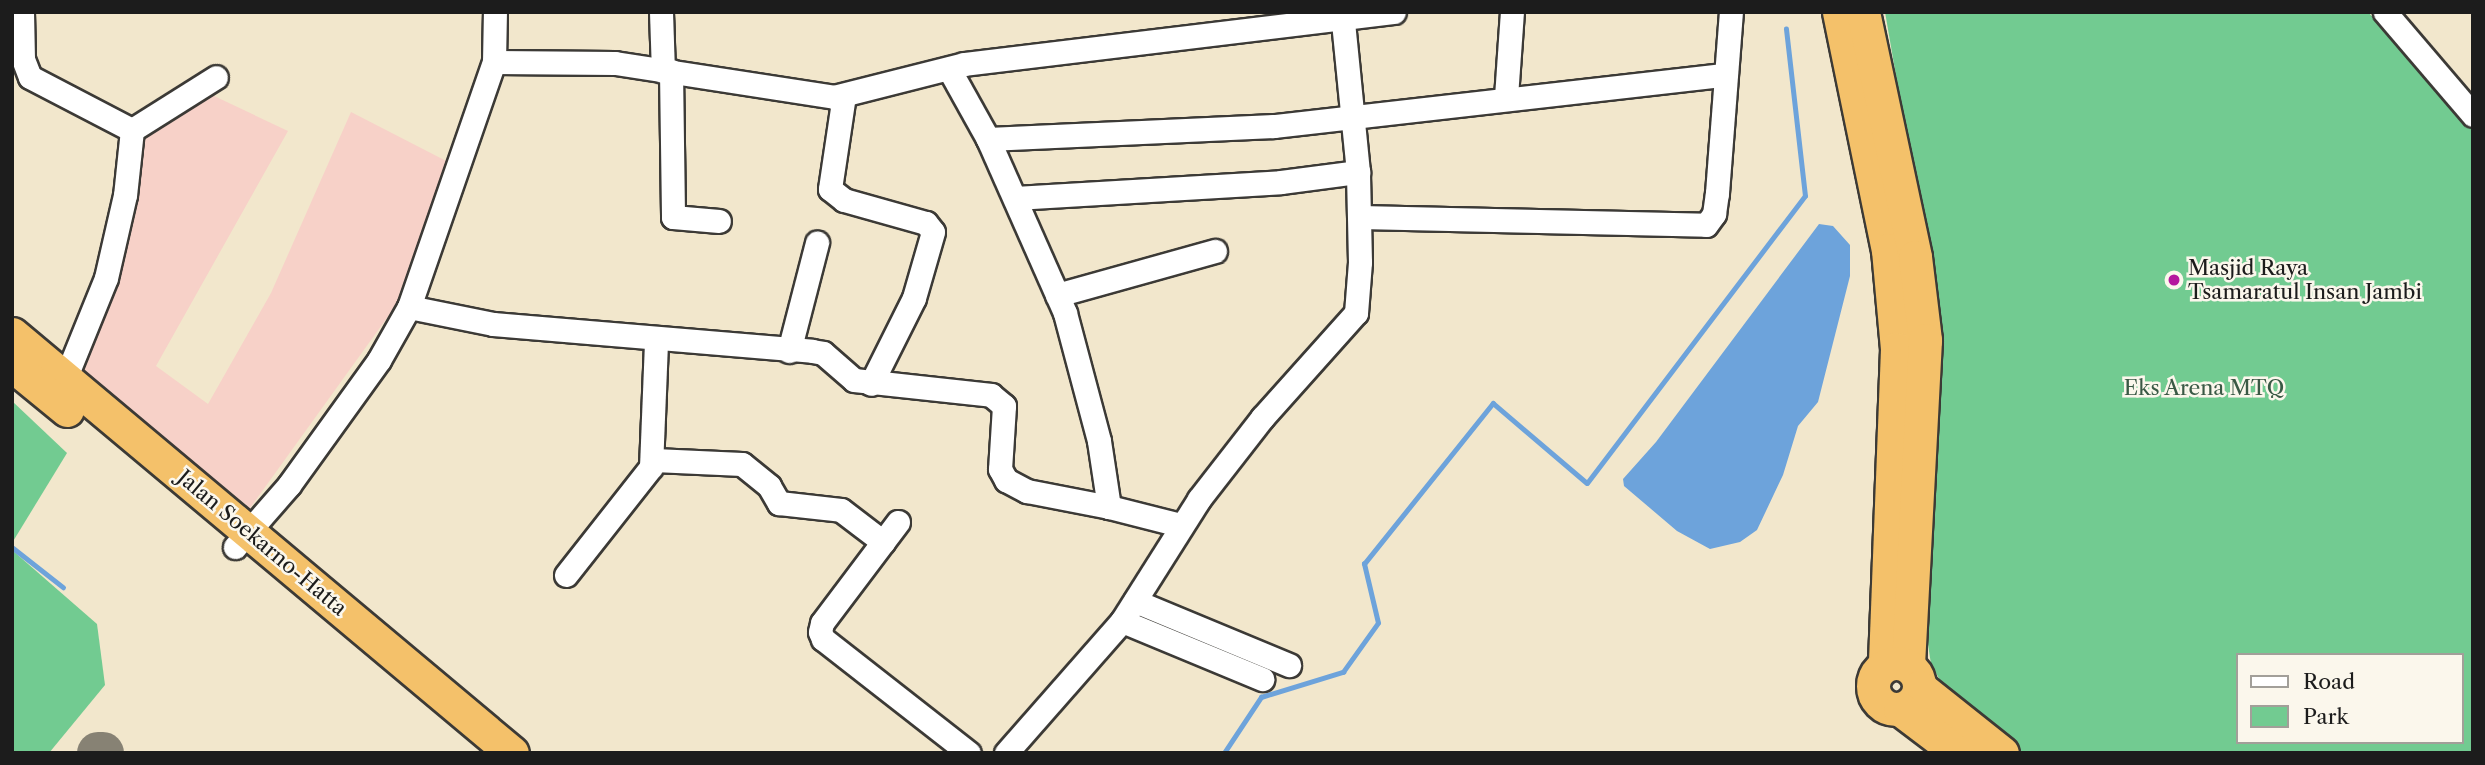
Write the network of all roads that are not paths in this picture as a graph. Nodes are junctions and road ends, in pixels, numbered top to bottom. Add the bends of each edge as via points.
1 (22, 12) edge
2 (495, 12) edge
3 (661, 12) edge
4 (1394, 12) edge
5 (1512, 12) edge
6 (1731, 12) edge
7 (1839, 12) edge
8 (1863, 12) edge
9 (2385, 12) edge
10 (1342, 15) edge
11 (494, 62) junction
12 (949, 69) junction
13 (667, 71) junction
14 (1725, 75) junction
15 (216, 77) dead end
16 (844, 95) junction
17 (1506, 97) junction
18 (2473, 115) edge
19 (1354, 117) junction
20 (132, 130) junction
21 (988, 139) junction
22 (1358, 172) junction
23 (1015, 198) junction
24 (1360, 216) junction
25 (719, 221) dead end
26 (817, 243) dead end
27 (1215, 251) dead end
28 (1057, 295) junction
29 (409, 307) junction
30 (12, 334) edge
31 (656, 341) junction
32 (789, 351) junction
33 (12, 365) edge
34 (65, 379) junction
35 (871, 384) junction
36 (653, 460) junction
37 (1109, 507) junction
38 (898, 522) dead end
39 (1180, 525) junction
40 (242, 539) junction
41 (883, 542) junction
42 (566, 575) dead end
43 (1135, 601) junction
44 (1122, 621) junction
45 (1289, 665) dead end
46 (1262, 679) dead end
47 (1903, 682) junction
48 (477, 753) edge
49 (512, 753) edge
50 (969, 753) edge
51 (1006, 753) edge
52 (1958, 753) edge
53 (2002, 753) edge

1 - 20 street via 23,59 30,77
2 - 11 street
3 - 13 street
4 - 10 street
5 - 17 street
6 - 14 street
7 - 47 highway via 1888,250 1897,349
8 - 47 highway via 1915,257 1925,340
9 - 18 street via 2435,76
10 - 12 street
10 - 19 street
11 - 13 street via 559,59
11 - 29 street
12 - 16 street
12 - 21 street
13 - 16 street via 814,96
13 - 25 street via 673,217
14 - 17 street
14 - 24 street via 1717,193 1714,214 1706,225
15 - 20 street
16 - 35 street via 830,189 844,200 933,228 914,298
17 - 19 street
19 - 21 street via 1274,126
19 - 22 street
20 - 34 street via 125,195 106,278
21 - 23 street
22 - 23 street via 1281,182
22 - 24 street
23 - 28 street
24 - 39 street via 1356,313 1262,418
26 - 32 street
27 - 28 street
28 - 37 street via 1099,442
29 - 31 street via 494,324
29 - 40 street via 379,360 289,485
30 - 34 highway, Jalan Soekarno-Hatta
31 - 32 street
31 - 36 street
32 - 35 street via 823,353 844,375
33 - 40 highway, Jalan Soekarno-Hatta
34 - 40 highway, Jalan Soekarno-Hatta
35 - 37 street via 998,397 1004,405 1000,469 1006,480 1027,491
36 - 41 street via 743,464 769,486 779,503 841,510
36 - 42 street
37 - 39 street
38 - 41 street
39 - 43 street
40 - 48 highway, Jalan Soekarno-Hatta
40 - 49 highway, Jalan Soekarno-Hatta
41 - 50 street via 821,623 823,639
43 - 44 street
43 - 45 street
44 - 46 street
44 - 51 street
47 - 52 highway
47 - 53 highway

